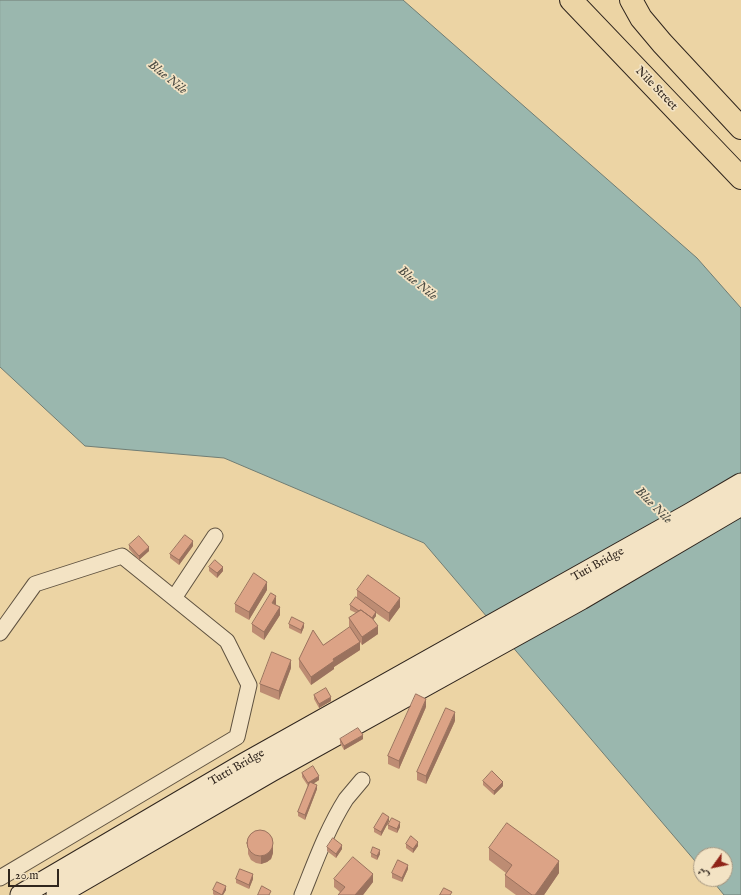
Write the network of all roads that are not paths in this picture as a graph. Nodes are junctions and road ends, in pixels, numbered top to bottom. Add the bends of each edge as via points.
1 (571, 0) edge
2 (631, 0) edge
3 (741, 128) edge
4 (741, 178) edge
5 (741, 484) edge
6 (741, 506) edge
7 (215, 536) dead end
8 (174, 598) junction
9 (0, 633) edge
10 (362, 780) dead end
11 (0, 878) edge
12 (21, 895) edge
13 (57, 895) edge
14 (302, 895) edge

1 - 4 main road, Nile Street
2 - 3 main road via 641,18 662,43
5 - 12 street, Tuti Bridge via 244,764
6 - 13 street, Tuti Bridge
7 - 8 street
8 - 9 street via 122,556 35,584
8 - 11 street via 227,641 249,685 236,736
10 - 14 street via 338,812

